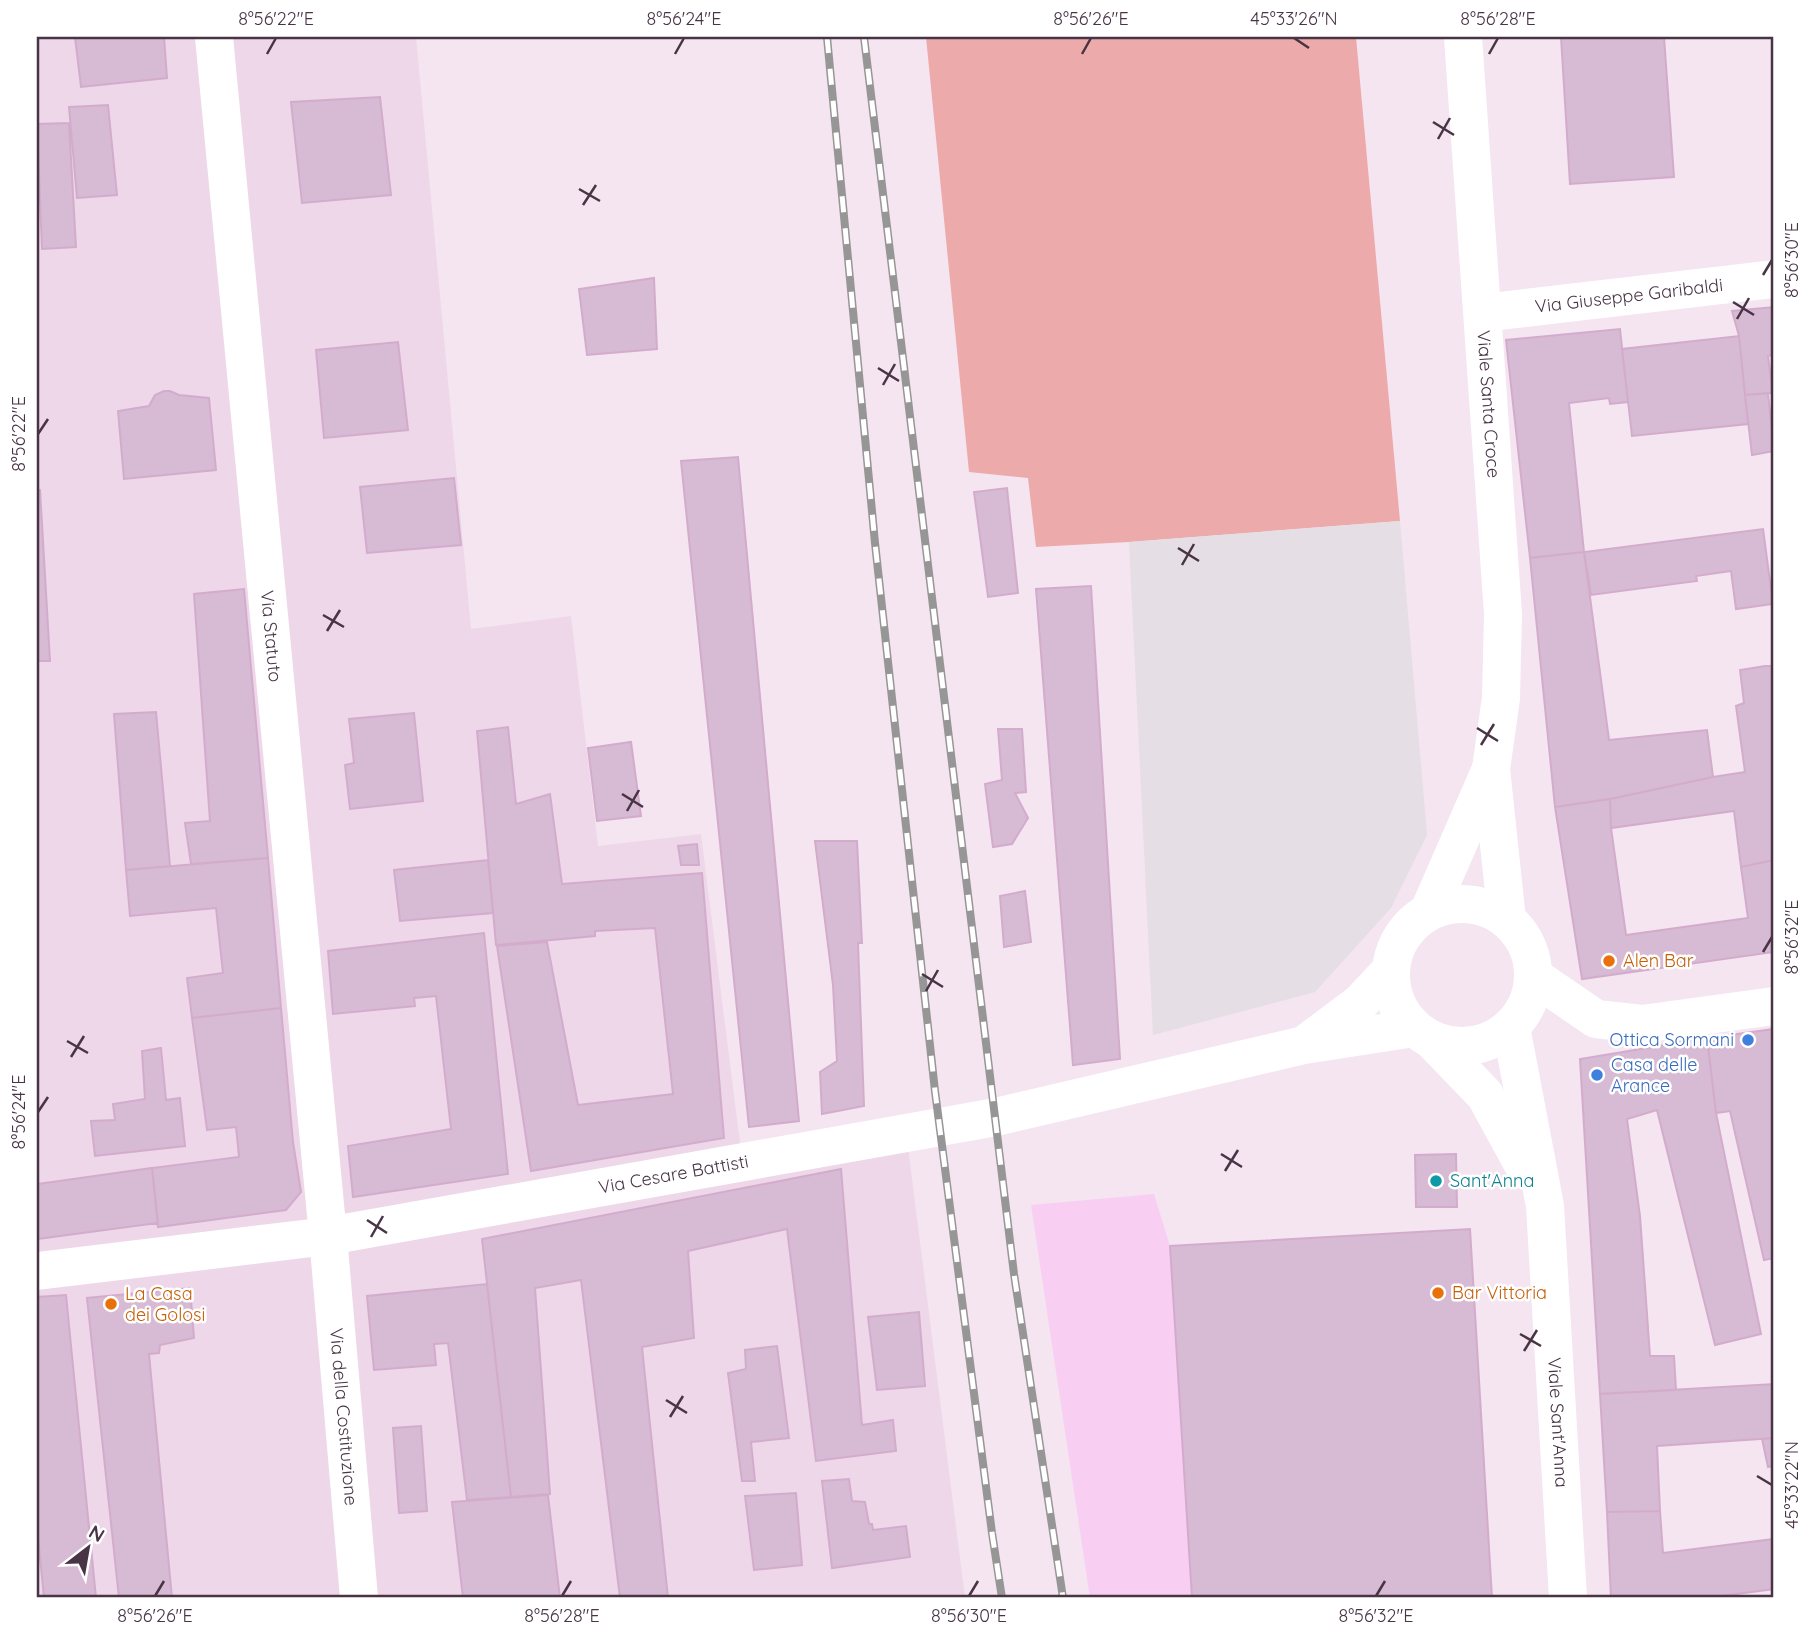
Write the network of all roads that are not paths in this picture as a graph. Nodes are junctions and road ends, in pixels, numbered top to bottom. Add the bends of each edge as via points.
1 (214, 37) edge
2 (1463, 37) edge
3 (1774, 279) edge
4 (1483, 313) junction
5 (1491, 769) junction
6 (1429, 911) junction
7 (1507, 920) junction
8 (1390, 971) junction
9 (1533, 975) junction
10 (1774, 1006) edge
11 (1511, 1027) junction
12 (1422, 1034) junction
13 (1304, 1045) junction
14 (1545, 1206) junction
15 (328, 1237) junction
16 (37, 1271) edge
17 (359, 1598) edge
18 (1568, 1598) edge

1 - 15 street, Via Statuto
2 - 4 street, Viale Santa Croce
3 - 4 street, Via Giuseppe Garibaldi
4 - 5 street, Viale Santa Croce via 1503,614 1502,698
5 - 6 street, Viale Santa Croce
5 - 7 street, Viale Santa Croce
6 - 7 street via 1469,905 1489,909
6 - 8 street via 1410,926 1396,947
7 - 9 street via 1530,955
8 - 12 street via 1400,1012
8 - 13 street, Via Cesare Battisti via 1360,1003
9 - 10 street via 1596,1019 1642,1024
9 - 11 street via 1523,1012
11 - 12 street via 1473,1046 1452,1045
11 - 14 street, Viale Sant'Anna
12 - 13 street, Via Cesare Battisti
12 - 14 street, Viale Sant'Anna via 1485,1095
13 - 15 street, Via Cesare Battisti via 996,1117
14 - 18 street, Viale Sant'Anna
15 - 16 street, Via Cesare Battisti
15 - 17 street, Via della Costituzione

